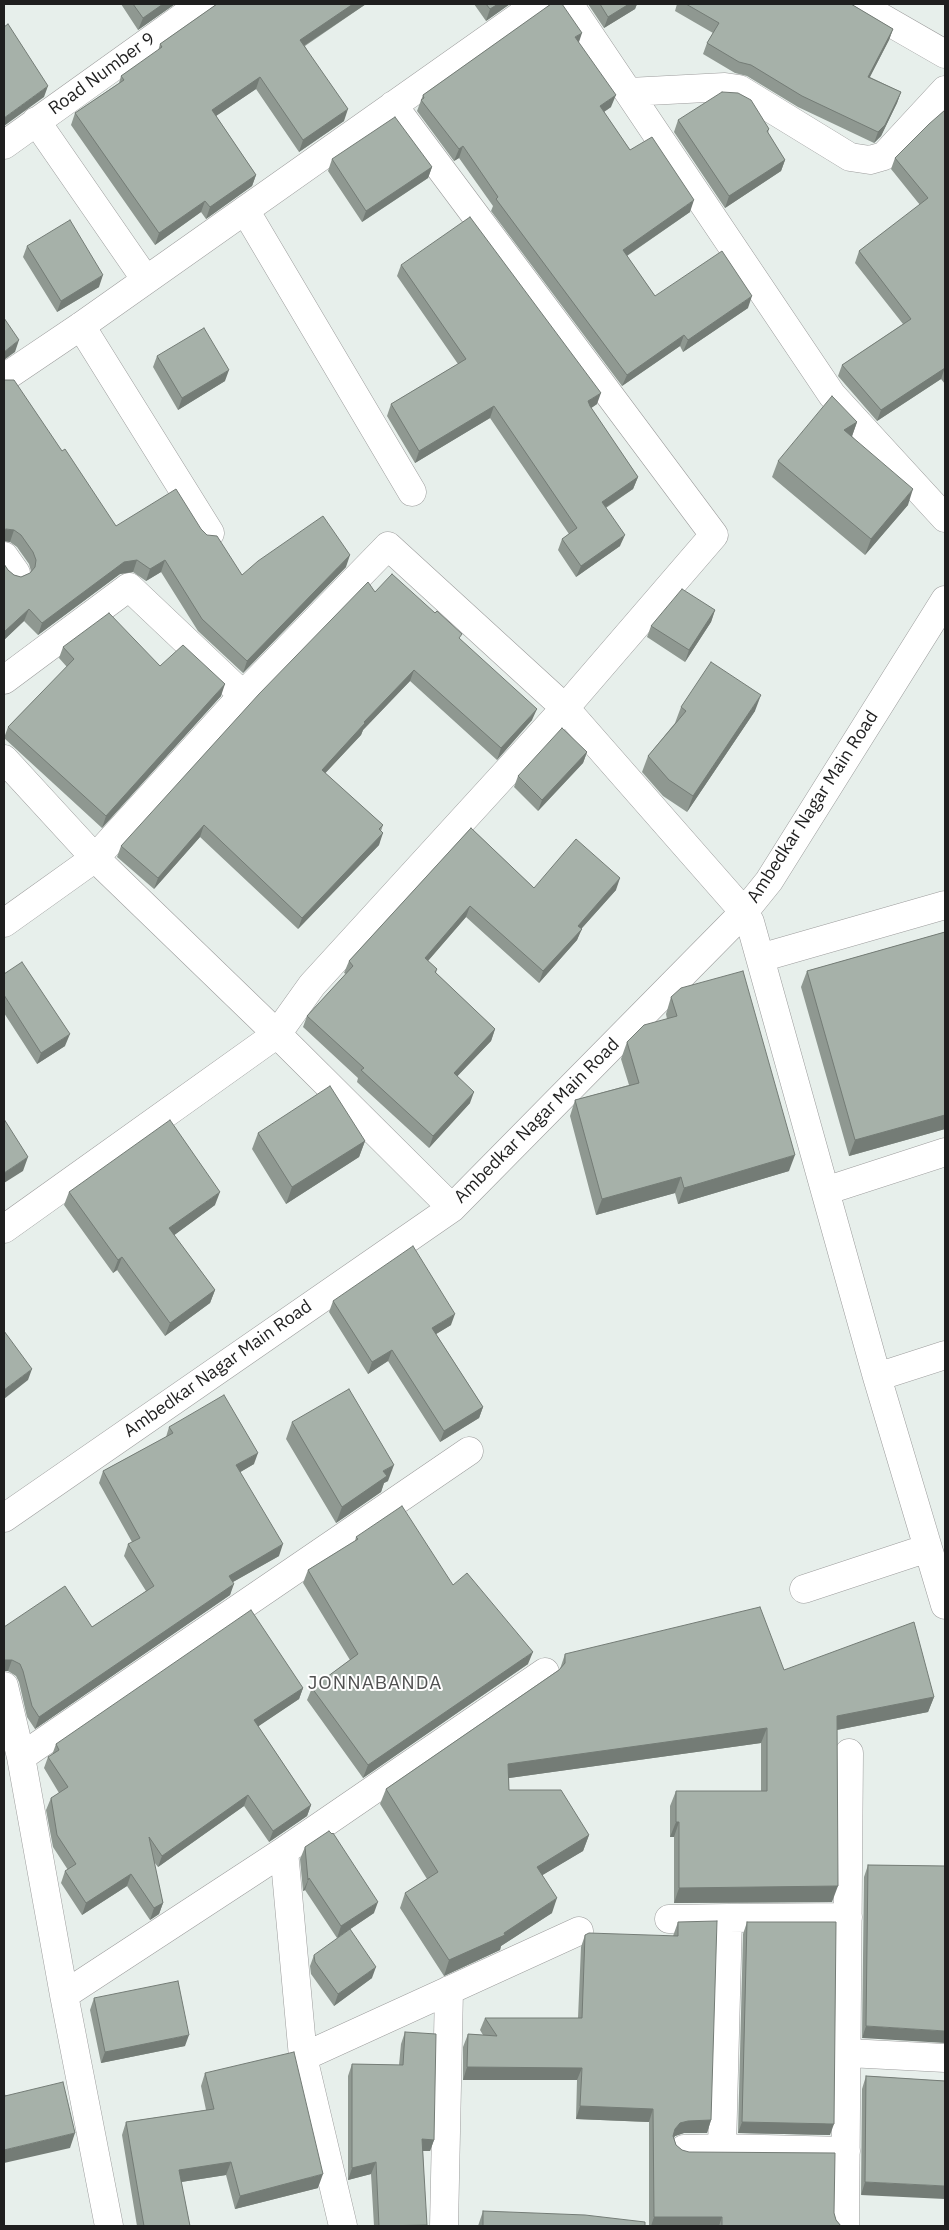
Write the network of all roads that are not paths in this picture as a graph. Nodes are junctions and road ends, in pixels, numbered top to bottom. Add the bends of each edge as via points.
1 (201, 4) edge
2 (537, 4) edge
3 (569, 4) edge
4 (858, 4) edge
5 (945, 54) edge
6 (945, 90) edge
7 (629, 92) junction
8 (393, 105) junction
9 (36, 122) junction
10 (4, 145) edge
11 (245, 210) junction
12 (146, 280) junction
13 (81, 326) junction
14 (4, 378) edge
15 (412, 492) dead end
16 (945, 518) edge
17 (210, 533) edge
18 (945, 600) edge
19 (4, 680) edge
20 (243, 695) junction
21 (565, 708) junction
22 (4, 759) edge
23 (95, 858) junction
24 (945, 905) edge
25 (744, 912) junction
26 (4, 923) edge
27 (760, 958) junction
28 (277, 1034) junction
29 (945, 1152) edge
30 (825, 1191) junction
31 (452, 1208) junction
32 (4, 1228) edge
33 (945, 1355) edge
34 (877, 1377) junction
35 (469, 1452) dead end
36 (4, 1518) edge
37 (936, 1561) edge
38 (804, 1589) dead end
39 (945, 1605) edge
40 (545, 1672) dead end
41 (4, 1686) edge
42 (849, 1753) dead end
43 (21, 1757) junction
44 (284, 1851) junction
45 (728, 1918) junction
46 (848, 1918) junction
47 (669, 1919) dead end
48 (579, 1931) dead end
49 (449, 1990) junction
50 (64, 1995) junction
51 (848, 2053) junction
52 (303, 2057) junction
53 (945, 2058) edge
54 (722, 2148) junction
55 (684, 2149) edge
56 (846, 2151) junction
57 (109, 2226) edge
58 (343, 2226) edge
59 (444, 2226) edge
60 (845, 2226) edge

1 - 9 street, Road Number 9
2 - 8 street
3 - 7 street
4 - 5 street
6 - 7 street via 884,156 870,160 850,157 739,89
7 - 16 street via 832,395
8 - 11 street
8 - 21 street via 714,535
9 - 10 street, Road Number 9
9 - 12 street
11 - 12 street
11 - 15 street
12 - 13 street
13 - 14 street
13 - 17 street
18 - 25 street, Ambedkar Nagar Main Road via 769,881
19 - 20 street via 129,587
20 - 21 street via 388,546
20 - 23 street
21 - 25 street
21 - 28 street via 312,985
22 - 23 street
23 - 26 street
23 - 28 street
24 - 27 street
25 - 27 street
25 - 31 street, Ambedkar Nagar Main Road
27 - 30 street
28 - 31 street
28 - 32 street
29 - 30 street
30 - 34 street
31 - 36 street, Ambedkar Nagar Main Road
33 - 34 street
34 - 37 street
35 - 43 street
37 - 38 street
37 - 39 street
40 - 44 street
41 - 43 street
42 - 46 street
43 - 50 street
44 - 50 street
44 - 52 street
45 - 46 street
45 - 47 street
45 - 54 street
46 - 51 street
48 - 49 street
49 - 52 street
49 - 59 street
50 - 57 street
51 - 53 street
51 - 56 street
52 - 58 street
54 - 55 street
54 - 56 street
56 - 60 street

